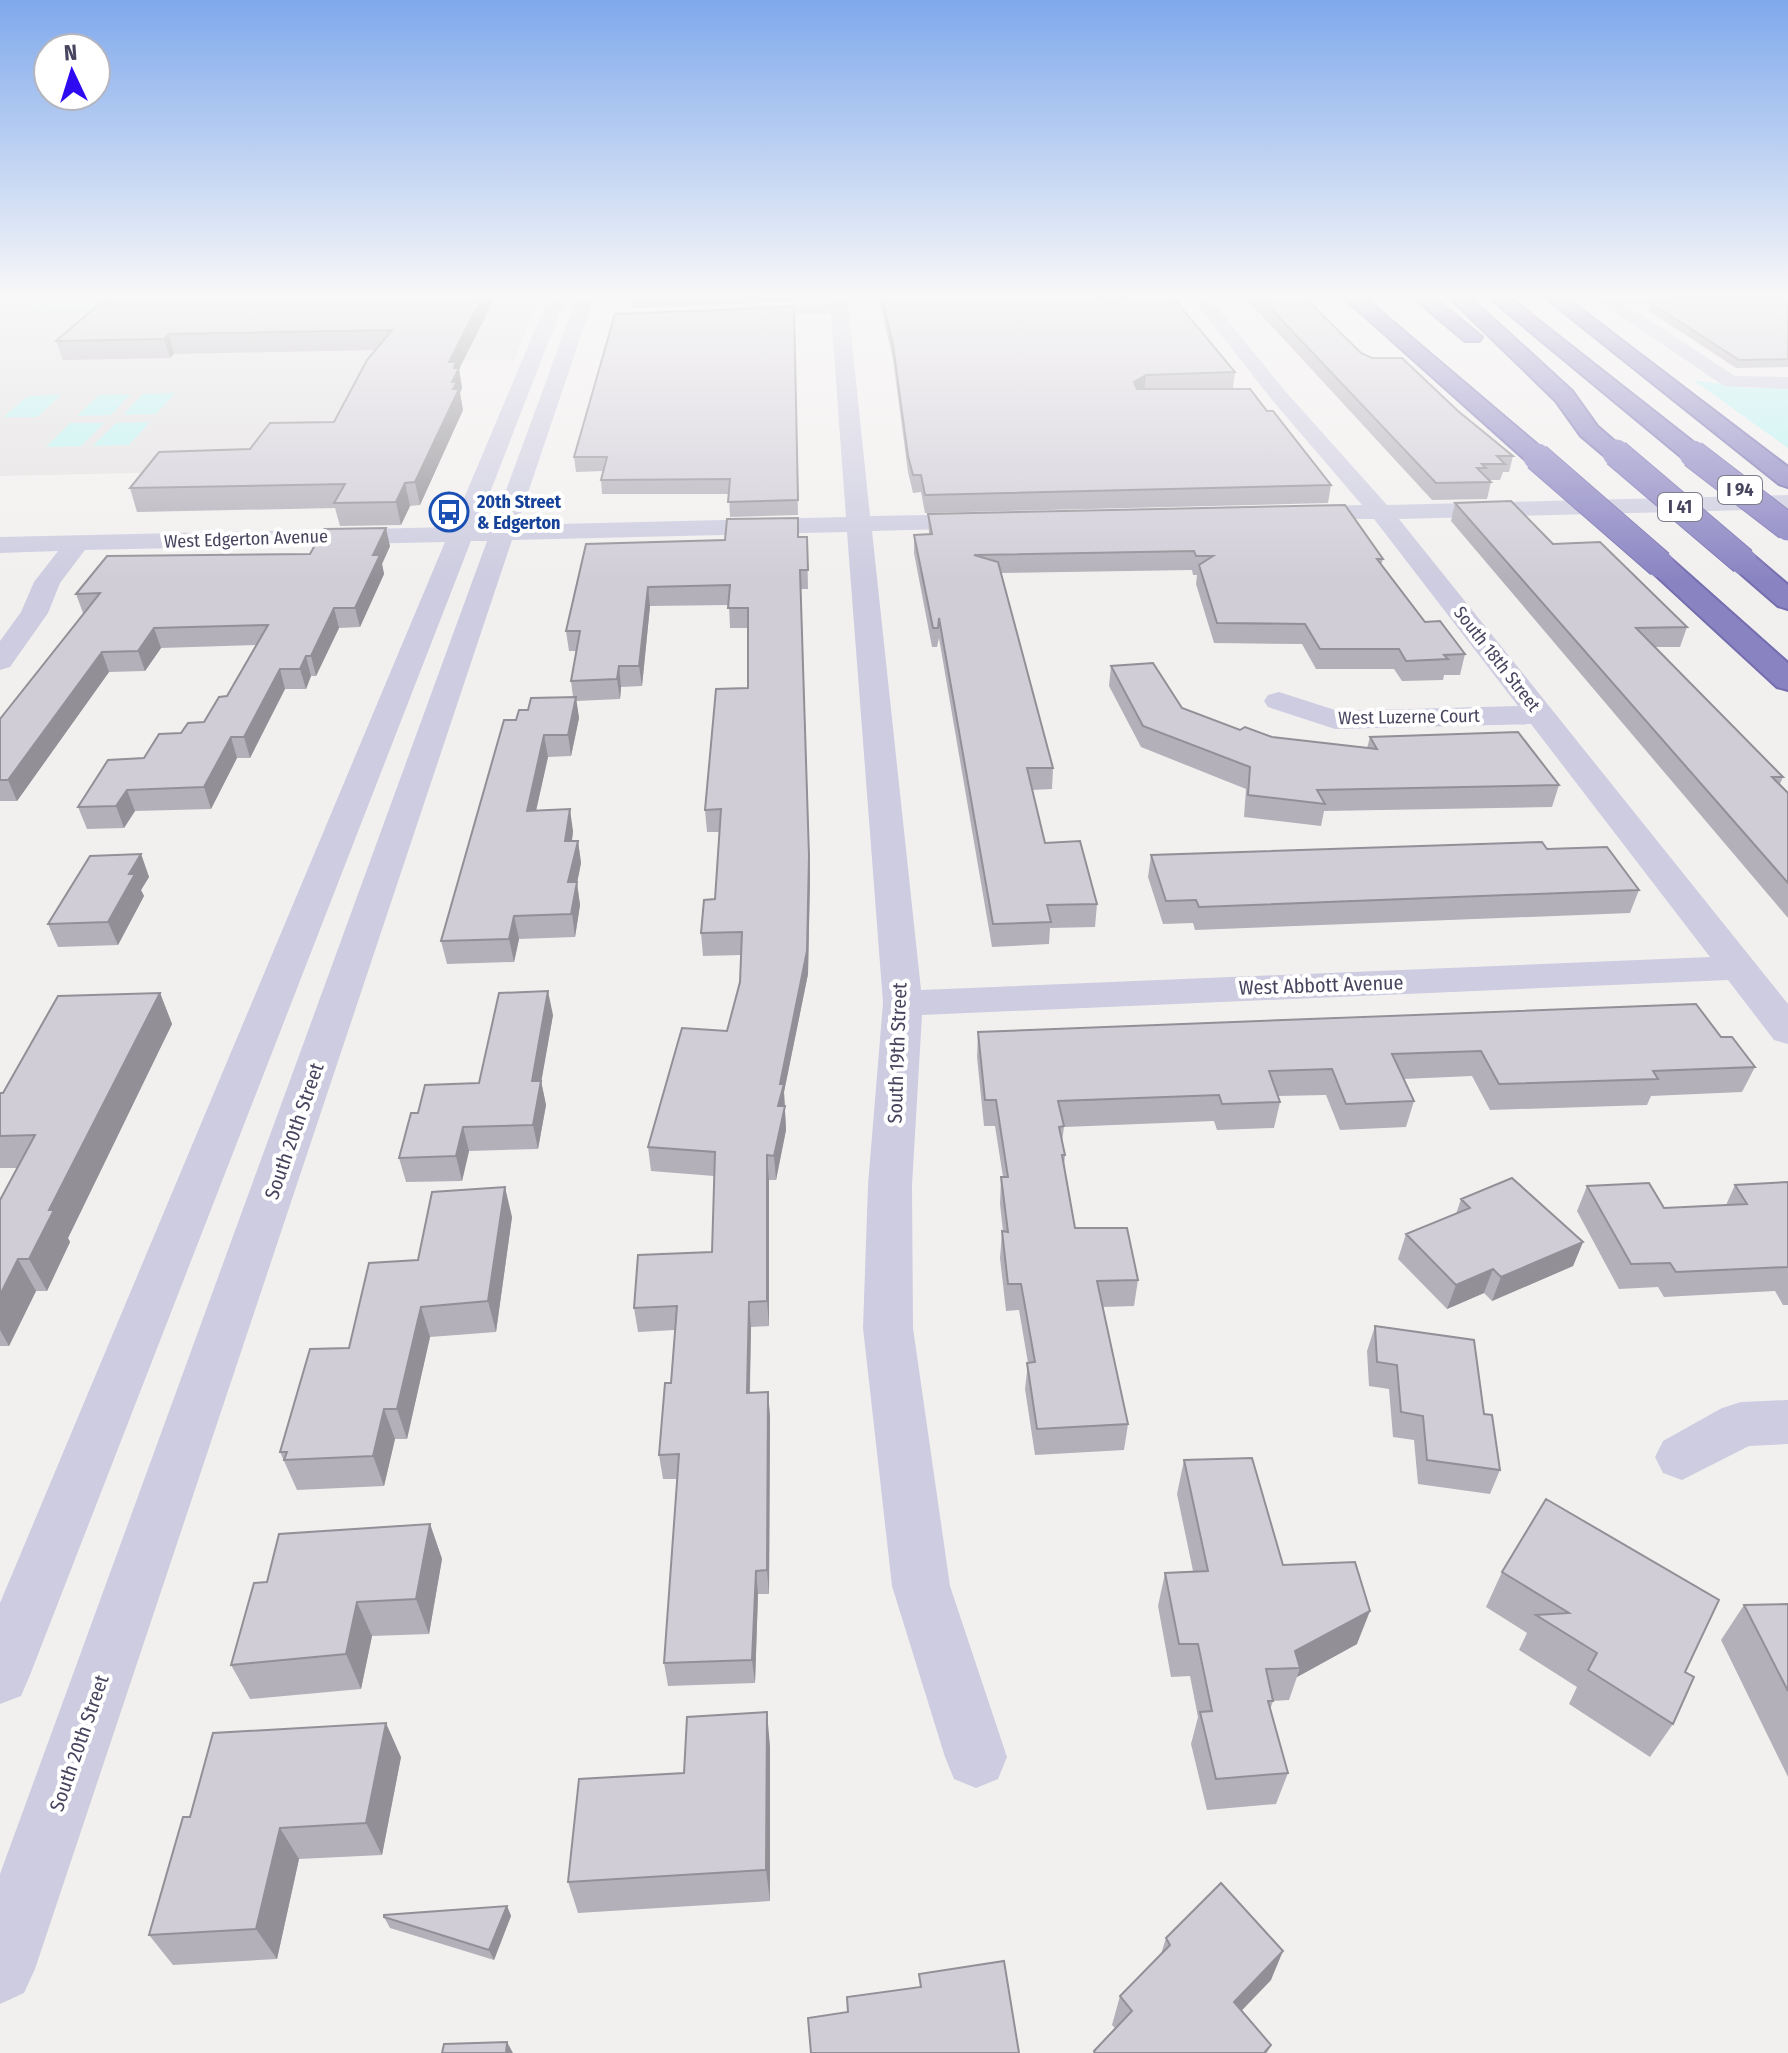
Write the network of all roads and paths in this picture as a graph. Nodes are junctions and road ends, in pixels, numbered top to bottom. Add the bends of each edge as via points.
1 (519, 390) edge
2 (559, 390) edge
3 (847, 390) edge
4 (1274, 390) edge
5 (1460, 390) edge
6 (1492, 390) edge
7 (1538, 390) edge
8 (1557, 390) edge
9 (1613, 390) edge
10 (1672, 390) edge
11 (1249, 396) edge
12 (1279, 396) junction
13 (1589, 431) junction
14 (1788, 479) edge
15 (1788, 502) edge
16 (1381, 512) junction
17 (1278, 514) edge
18 (1013, 520) edge
19 (860, 524) junction
20 (1788, 527) edge
21 (504, 533) junction
22 (461, 534) junction
23 (77, 544) junction
24 (0, 545) edge
25 (1671, 564) junction
26 (1788, 600) edge
27 (0, 661) edge
28 (1788, 661) edge
29 (1788, 680) edge
30 (1279, 701) dead end
31 (1541, 715) junction
32 (1739, 968) junction
33 (903, 1003) junction
34 (1788, 1031) edge
35 (1788, 1422) edge
36 (1682, 1457) dead end
37 (0, 1675) edge
38 (976, 1757) dead end
39 (0, 1969) edge

1 - 22 street
2 - 21 street, South 20th Street
3 - 19 street, South 19th Street
4 - 12 street, South 18th Street
5 - 25 highway, bridge
6 - 25 highway
7 - 13 highway, I 41
8 - 13 highway
9 - 20 highway, I 94, bridge
10 - 14 highway
11 - 12 street
12 - 16 street, South 18th Street
13 - 26 highway, I 41, bridge
15 - 16 street
16 - 17 street
16 - 31 street, South 18th Street
18 - 19 street, West Edgerton Avenue
19 - 21 street, West Edgerton Avenue
19 - 33 street, South 19th Street
21 - 22 street, West Edgerton Avenue
21 - 39 street, South 20th Street
22 - 23 street, West Edgerton Avenue
22 - 37 street
23 - 24 street, West Edgerton Avenue
23 - 27 street via 47,582 34,613
25 - 28 highway
25 - 29 highway
30 - 31 street, West Luzerne Court via 1335,720
31 - 32 street, South 18th Street
32 - 33 street, West Abbott Avenue
32 - 34 street, South 18th Street
33 - 38 street, South 19th Street via 890,1185 888,1328 921,1586
35 - 36 street via 1741,1424

